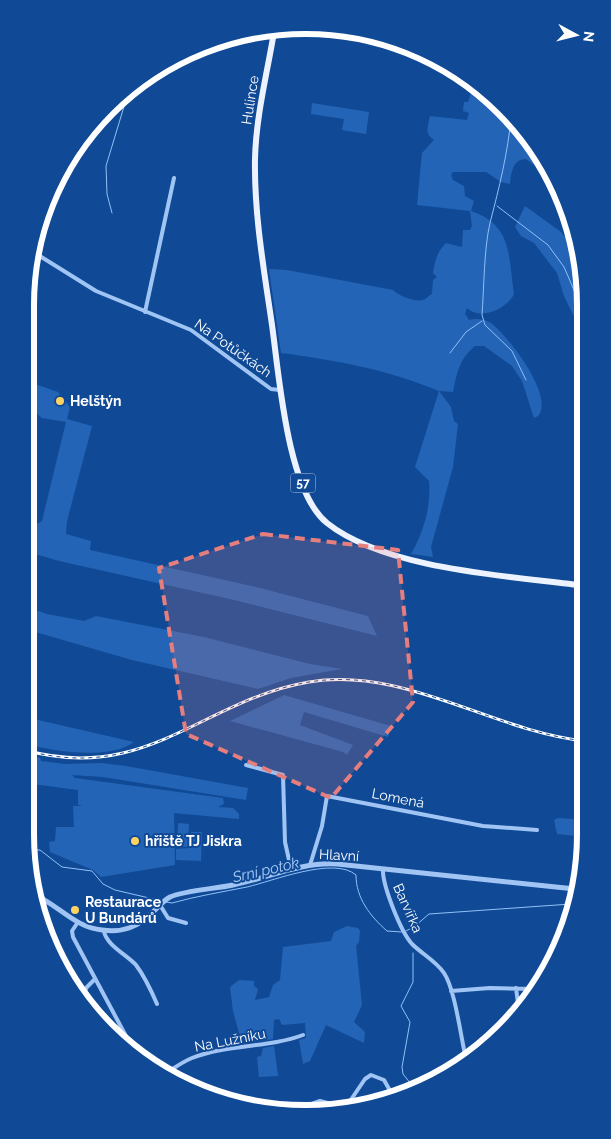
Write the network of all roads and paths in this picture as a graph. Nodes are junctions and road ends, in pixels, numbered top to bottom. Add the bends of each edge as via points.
1 (273, 36) edge
2 (174, 178) dead end
3 (38, 255) edge
4 (145, 312) junction
5 (280, 390) junction
6 (577, 585) edge
7 (246, 765) dead end
8 (537, 830) dead end
9 (310, 865) junction
10 (291, 869) junction
11 (383, 869) junction
12 (572, 889) edge
13 (41, 896) edge
14 (42, 899) edge
15 (45, 900) junction
16 (161, 904) junction
17 (78, 922) junction
18 (186, 923) dead end
19 (104, 931) junction
20 (95, 979) junction
21 (516, 988) junction
22 (528, 989) edge
23 (451, 991) junction
24 (85, 992) edge
25 (518, 1003) edge
26 (157, 1004) dead end
27 (303, 1035) dead end
28 (128, 1039) edge
29 (465, 1053) edge
30 (171, 1070) edge
31 (391, 1092) edge
32 (352, 1101) edge
33 (332, 1104) edge
34 (309, 1105) edge

1 - 5 main road, Hulince / 57 via 257,128 255,172 261,249
2 - 4 street
3 - 4 street, Na Potůčkách via 96,291
4 - 5 street, Na Potůčkách via 191,330 271,389
5 - 6 main road, 57 via 290,447 304,486 316,512 332,527 358,541 406,559
7 - 10 street via 283,775 285,842
8 - 9 street, Lomená via 483,826 327,796
9 - 10 street, Hlavní
9 - 11 street, Hlavní
10 - 16 street, Hlavní via 168,899
11 - 12 street, Hlavní
11 - 23 street, Barvířka via 388,892 405,932 412,944 444,973
13 - 15 street
14 - 15 street, Hlavní
15 - 17 street, Hlavní
16 - 18 street via 170,919
16 - 19 street, Hlavní via 138,926
17 - 19 street, Hlavní
17 - 20 street via 72,936
19 - 26 street via 106,938 144,976
20 - 24 street
20 - 28 street
21 - 22 street
21 - 23 street
21 - 25 street
23 - 29 street, Barvířka
27 - 30 street, Na Lužníku via 202,1055
31 - 32 street via 384,1080 371,1075 362,1083
33 - 34 street via 320,1101

